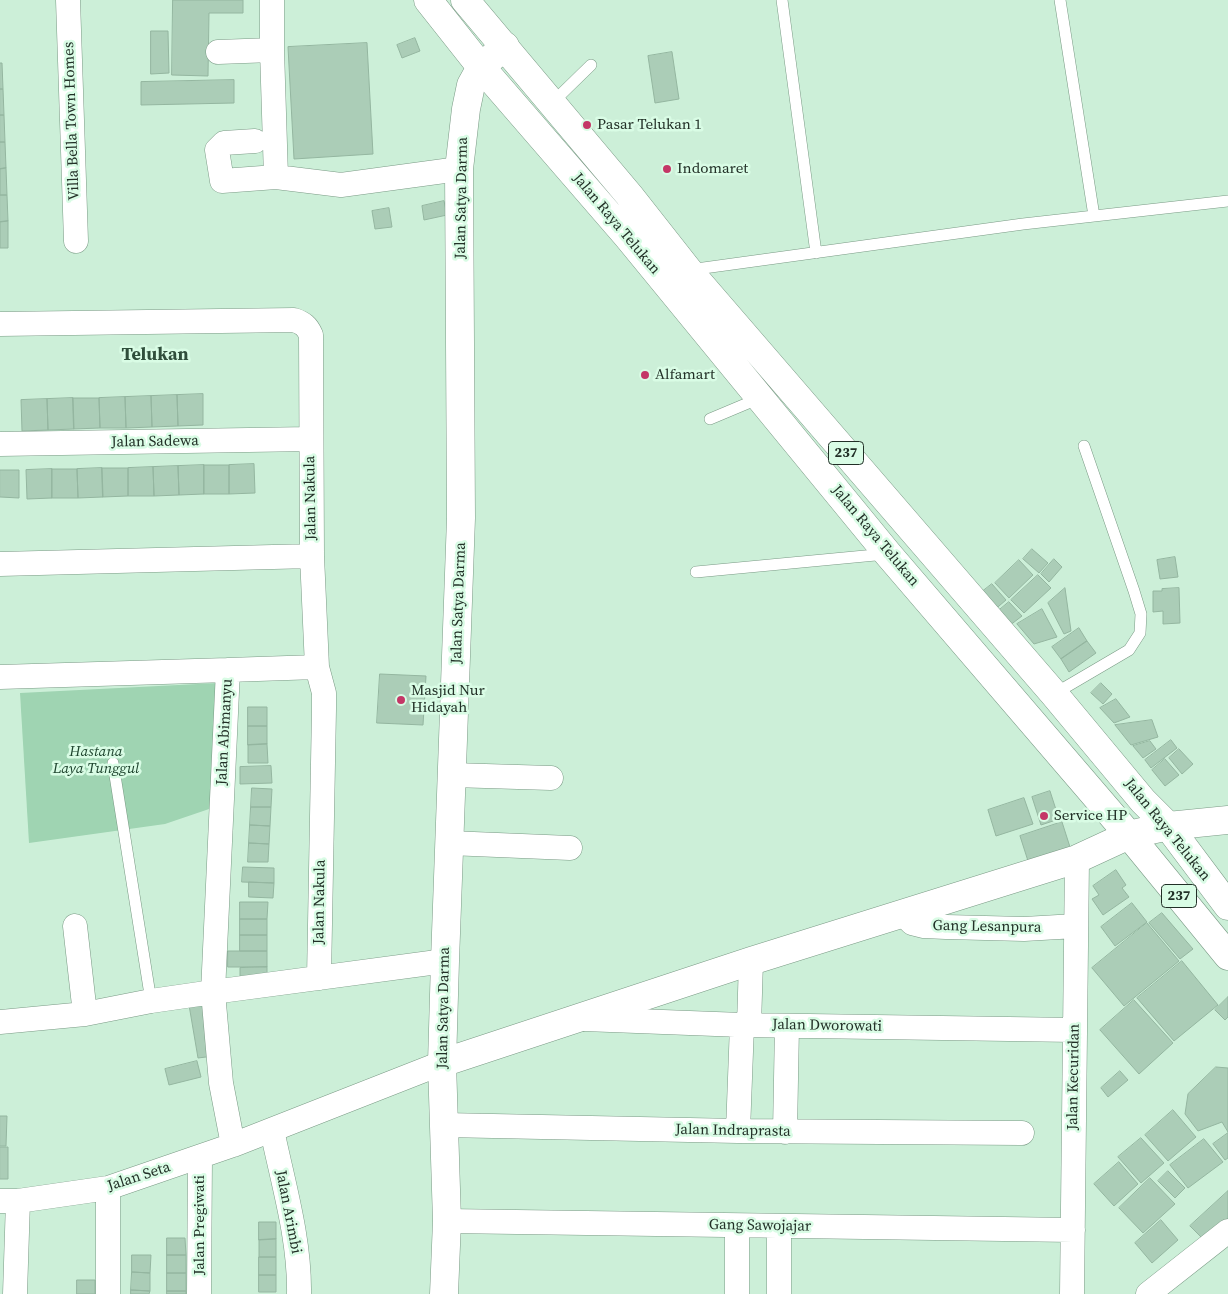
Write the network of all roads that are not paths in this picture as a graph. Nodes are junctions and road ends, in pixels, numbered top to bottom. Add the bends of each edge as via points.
1 (68, 0) edge
2 (272, 0) edge
3 (428, 0) edge
4 (465, 0) edge
5 (782, 0) edge
6 (1060, 0) edge
7 (505, 46) junction
8 (272, 50) junction
9 (218, 52) dead end
10 (591, 66) dead end
11 (481, 67) junction
12 (551, 104) junction
13 (255, 141) dead end
14 (459, 170) junction
15 (276, 177) junction
16 (1228, 201) edge
17 (1094, 216) junction
18 (76, 242) dead end
19 (816, 253) junction
20 (688, 270) junction
21 (0, 324) edge
22 (760, 398) junction
23 (710, 419) dead end
24 (310, 440) junction
25 (0, 444) edge
26 (1084, 446) dead end
27 (888, 554) junction
28 (312, 556) junction
29 (0, 564) edge
30 (696, 572) dead end
31 (317, 667) junction
32 (228, 670) junction
33 (0, 678) edge
34 (1054, 694) junction
35 (112, 763) dead end
36 (452, 775) junction
37 (551, 778) dead end
38 (1228, 820) edge
39 (1168, 826) junction
40 (1129, 836) junction
41 (449, 844) junction
42 (570, 848) dead end
43 (1076, 859) junction
44 (1228, 906) edge
45 (902, 913) junction
46 (75, 926) dead end
47 (1076, 926) junction
48 (1228, 956) edge
49 (444, 961) junction
50 (751, 961) junction
51 (319, 978) junction
52 (213, 992) junction
53 (152, 1001) junction
54 (85, 1014) junction
55 (580, 1018) junction
56 (0, 1022) edge
57 (745, 1025) junction
58 (786, 1026) junction
59 (1075, 1030) junction
60 (442, 1063) junction
61 (444, 1125) junction
62 (272, 1130) junction
63 (738, 1131) junction
64 (785, 1132) junction
65 (1022, 1133) dead end
66 (233, 1145) junction
67 (200, 1157) junction
68 (108, 1188) junction
69 (9, 1201) edge
70 (447, 1221) junction
71 (738, 1226) junction
72 (779, 1226) junction
73 (1073, 1230) junction
74 (1228, 1231) edge
75 (15, 1294) edge
76 (108, 1294) edge
77 (199, 1294) edge
78 (298, 1294) edge
79 (444, 1294) edge
80 (737, 1294) edge
81 (779, 1294) edge
82 (1072, 1294) edge
83 (1148, 1294) edge

1 - 18 street, Villa Bella Town Homes
2 - 8 street
3 - 11 main road, Jalan Raya Telukan / 237
4 - 7 main road, Jalan Raya Telukan / 237
5 - 19 lane
6 - 17 lane
7 - 11 main road, Jalan Satya Darma
7 - 12 main road, Jalan Raya Telukan / 237
8 - 9 street
8 - 15 street
10 - 12 lane
11 - 14 main road, Jalan Satya Darma via 467,101
11 - 22 main road, Jalan Raya Telukan / 237 via 628,237
12 - 20 main road, Jalan Raya Telukan / 237
13 - 15 street via 220,146 217,150 222,181
14 - 15 street via 341,185
14 - 36 main road, Jalan Satya Darma via 461,518
16 - 17 lane
17 - 19 lane
19 - 20 lane
20 - 34 main road, Jalan Raya Telukan / 237
21 - 24 street, Jalan Nakula via 294,320 303,323 311,335
22 - 23 lane
22 - 27 main road, Jalan Raya Telukan / 237
24 - 25 street, Jalan Sadewa
24 - 28 street, Jalan Nakula
26 - 34 lane via 1141,614 1140,633 1129,650
27 - 30 lane
27 - 40 main road, Jalan Raya Telukan / 237
28 - 29 street
28 - 31 street, Jalan Nakula
31 - 32 street
31 - 51 street, Jalan Nakula via 324,693
32 - 33 street, Jalan Abimanyu
32 - 52 street, Jalan Abimanyu
34 - 39 main road, Jalan Raya Telukan / 237 via 1143,801
35 - 53 lane
36 - 37 street
36 - 41 main road, Jalan Satya Darma
38 - 39 main road
39 - 40 main road
39 - 44 main road, Jalan Raya Telukan / 237
40 - 43 main road
40 - 48 main road, Jalan Raya Telukan / 237
41 - 42 street
41 - 49 main road, Jalan Satya Darma
43 - 45 main road
43 - 47 street, Jalan Kecuridan
45 - 47 street, Gang Lesanpura via 912,923 946,928
45 - 50 main road
46 - 54 street
47 - 59 street, Jalan Kecuridan
49 - 51 street
49 - 60 main road, Jalan Satya Darma
50 - 55 main road
50 - 57 street
51 - 52 street
52 - 53 street
52 - 66 street, Jalan Abimanyu via 221,1083
53 - 54 street
54 - 56 street
55 - 57 street, Jalan Dworowati
55 - 60 main road
57 - 58 street, Jalan Dworowati
57 - 63 street
58 - 59 street, Jalan Dworowati
58 - 64 street
59 - 73 street, Jalan Kecuridan
60 - 61 main road, Jalan Satya Darma
60 - 62 street, Jalan Seta
61 - 63 street, Jalan Indraprasta
61 - 70 main road, Jalan Satya Darma
62 - 66 street, Jalan Seta
62 - 78 street, Jalan Arimbi via 290,1214 299,1274
63 - 64 street, Jalan Indraprasta
64 - 65 street, Jalan Indraprasta
66 - 67 street, Jalan Seta
67 - 68 street, Jalan Seta
67 - 77 street, Jalan Pregiwati
68 - 69 street, Jalan Seta
68 - 76 street
69 - 75 street
70 - 71 street, Gang Sawojajar
70 - 79 main road, Jalan Satya Darma
71 - 72 street, Gang Sawojajar
71 - 80 street
72 - 73 street, Gang Sawojajar
72 - 81 street
73 - 82 street, Jalan Kecuridan
74 - 83 street

